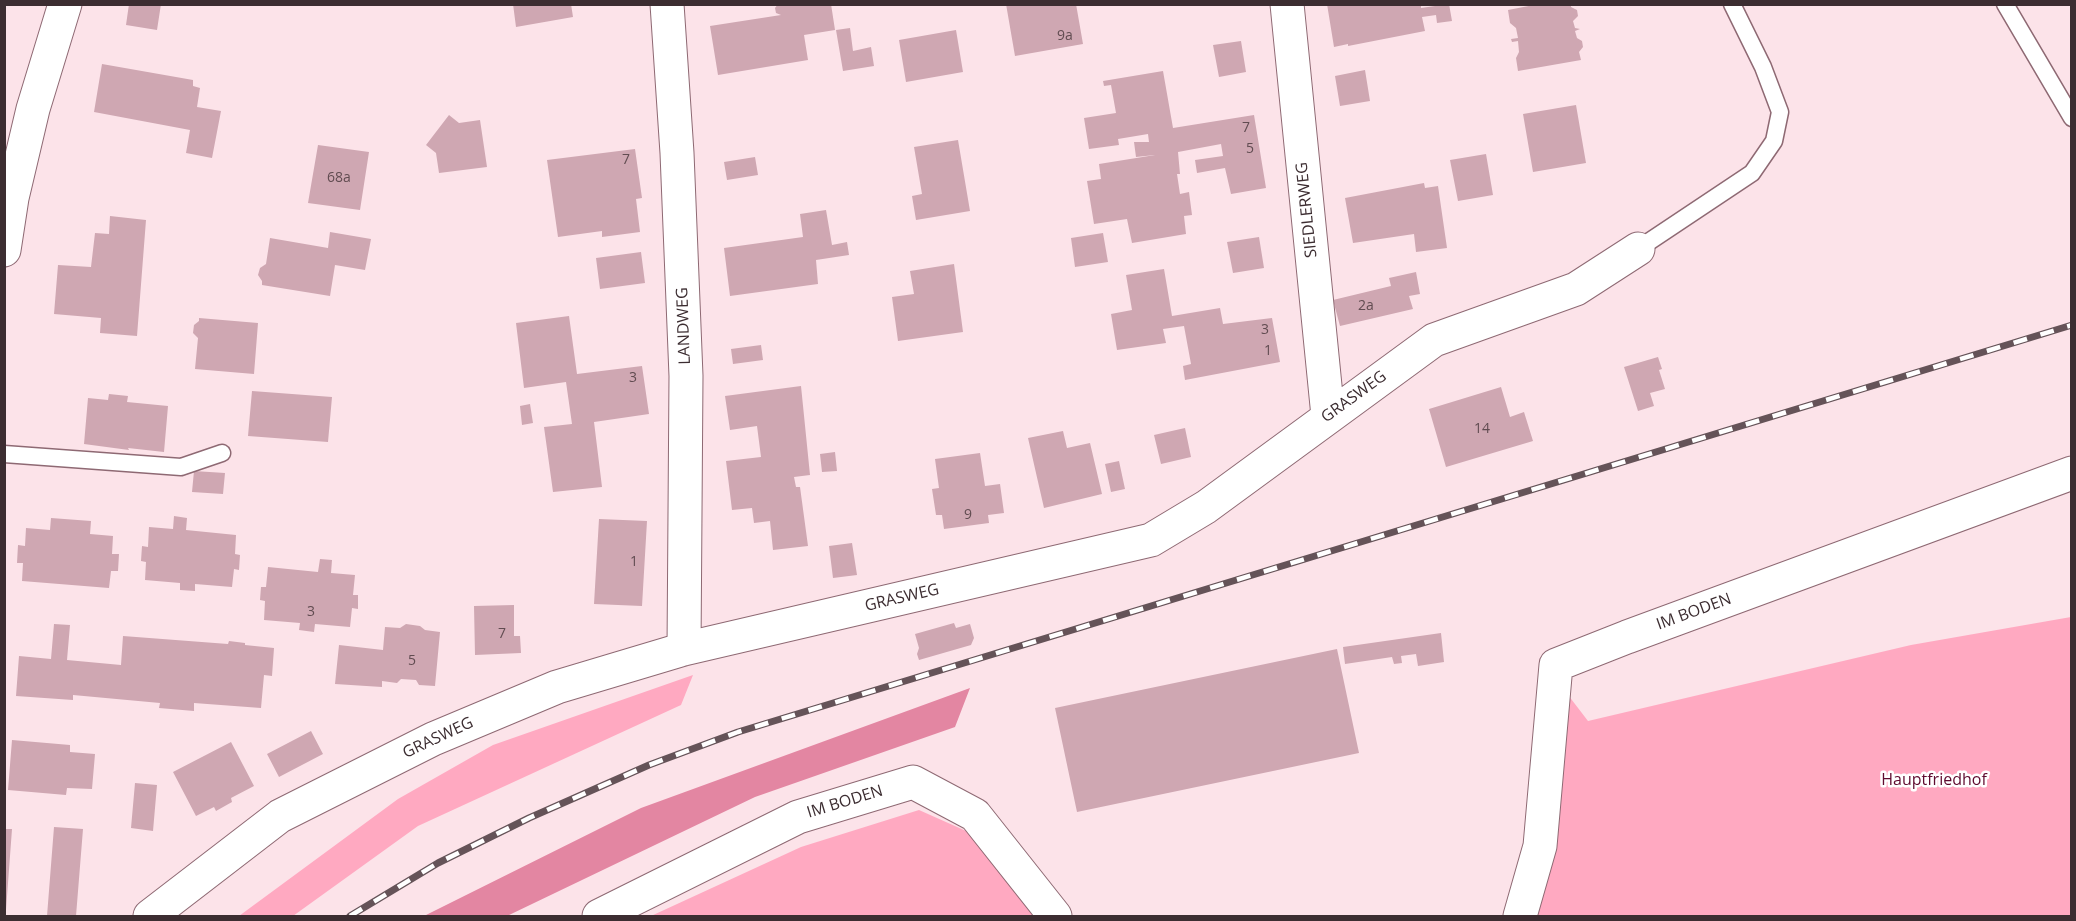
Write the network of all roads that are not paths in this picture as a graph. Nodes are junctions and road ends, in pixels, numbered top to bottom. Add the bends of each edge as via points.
1 (65, 4) edge
2 (667, 4) edge
3 (1287, 4) edge
4 (1732, 4) edge
5 (2005, 4) edge
6 (2072, 118) edge
7 (1638, 249) joint
8 (4, 250) edge
9 (1328, 416) junction
10 (222, 453) dead end
11 (4, 454) edge
12 (2072, 473) edge
13 (684, 649) junction
14 (150, 916) edge
15 (599, 916) edge
16 (1055, 916) edge
17 (1520, 916) edge

1 - 8 street via 33,109
2 - 13 street, LANDWEG via 686,376
3 - 9 street, SIEDLERWEG
4 - 7 lane via 1780,112 1774,141 1752,173
5 - 6 lane
7 - 9 street, GRASWEG via 1576,289 1434,340
9 - 13 street, GRASWEG via 1206,507 1151,540
10 - 11 lane via 182,467
12 - 17 street, IM BODEN via 1556,665 1540,846
13 - 14 street, GRASWEG via 557,687 423,744 280,816
15 - 16 street, IM BODEN via 798,817 913,782 975,815

